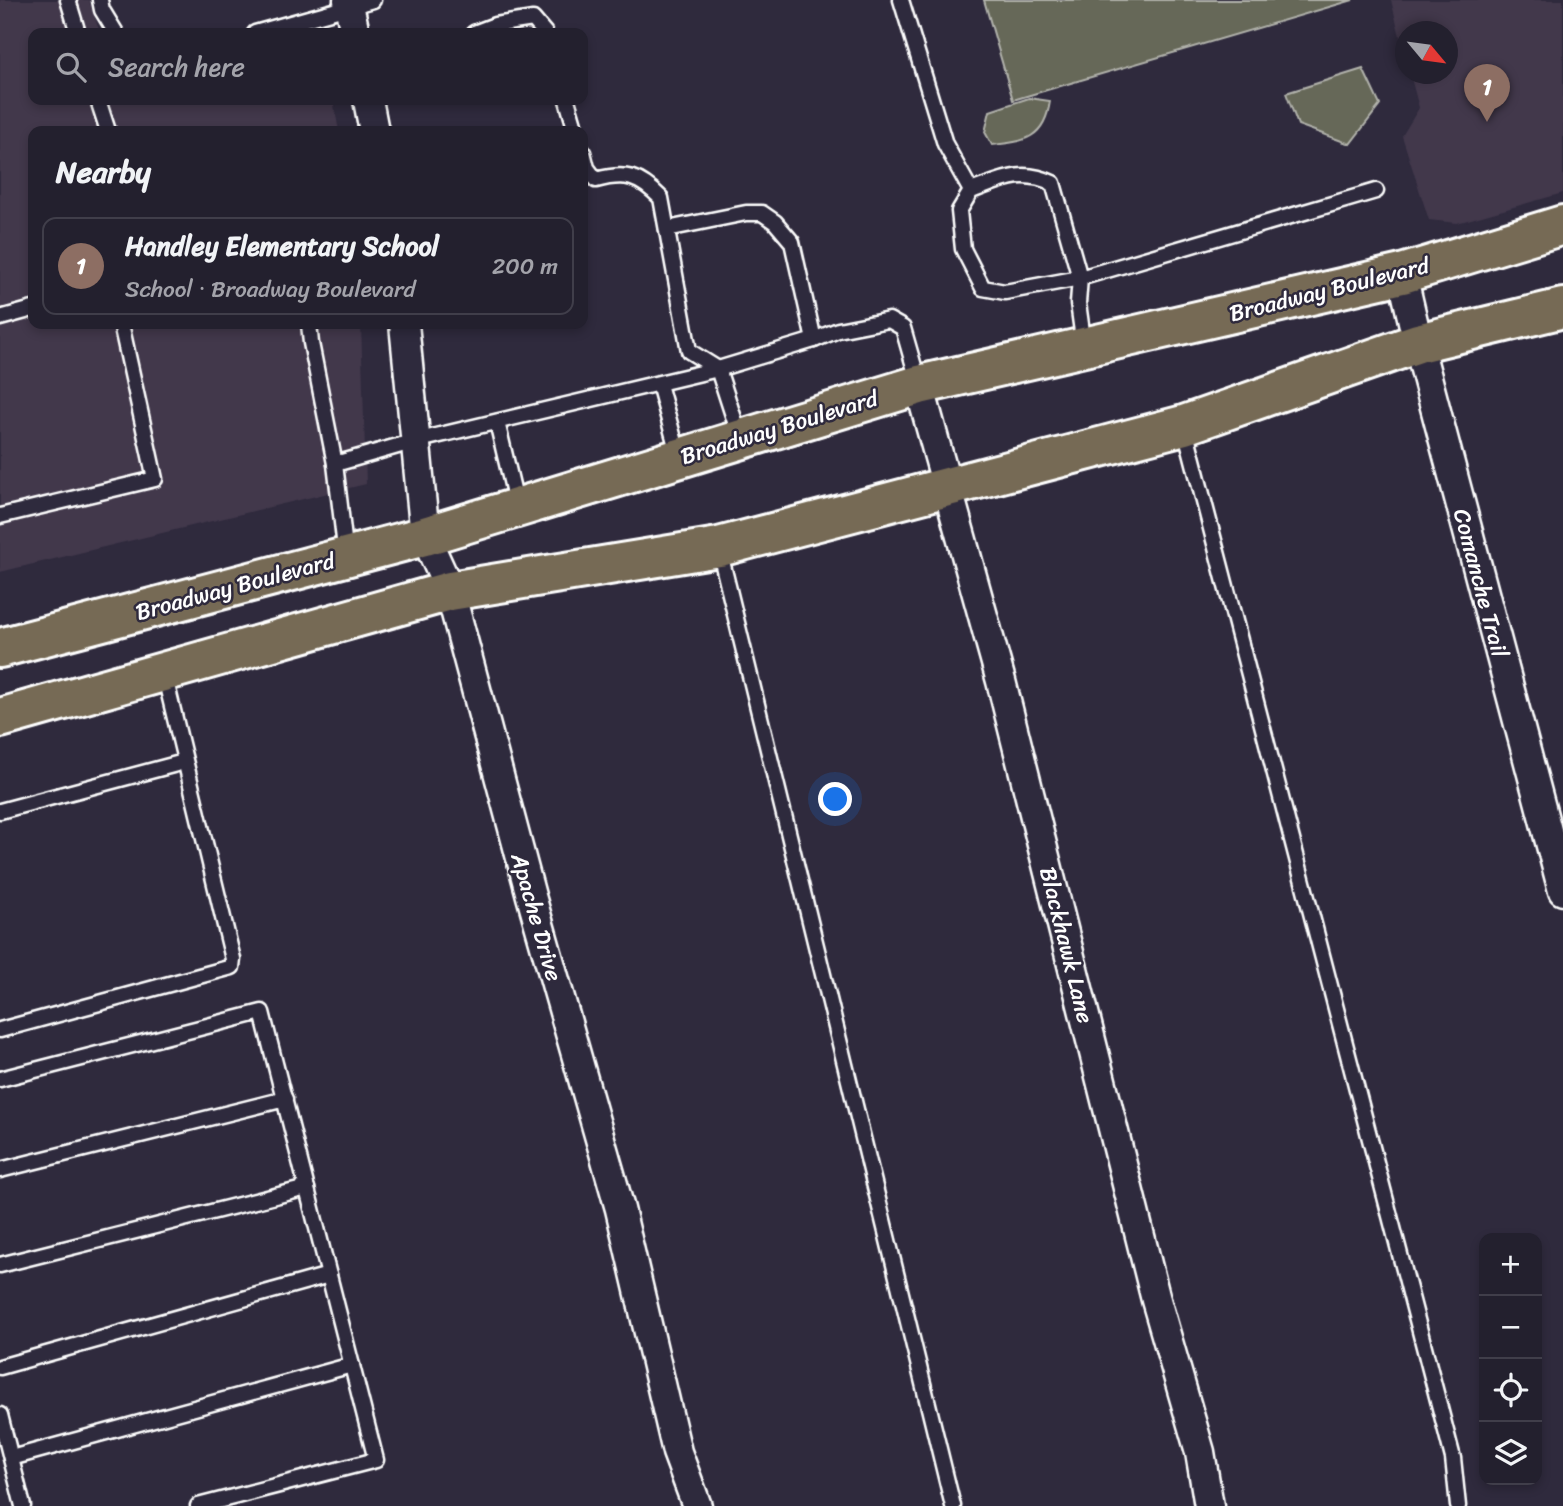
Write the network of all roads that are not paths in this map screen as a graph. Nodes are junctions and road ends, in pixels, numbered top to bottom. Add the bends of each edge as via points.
1 (68, 0) edge
2 (100, 0) edge
3 (901, 0) edge
4 (356, 10) edge
5 (76, 28) edge
6 (114, 28) edge
7 (277, 28) edge
8 (487, 28) edge
9 (541, 28) edge
10 (99, 105) edge
11 (369, 105) edge
12 (568, 105) edge
13 (106, 126) edge
14 (373, 126) edge
15 (575, 126) edge
16 (588, 169) edge
17 (971, 191) junction
18 (1376, 191) dead end
19 (1563, 225) edge
20 (667, 229) junction
21 (1402, 274) junction
22 (1080, 278) junction
23 (1563, 308) edge
24 (28, 310) edge
25 (0, 318) edge
26 (122, 329) edge
27 (310, 329) edge
28 (404, 329) edge
29 (814, 340) junction
30 (1418, 343) junction
31 (1084, 347) junction
32 (718, 369) junction
33 (659, 383) junction
34 (919, 385) junction
35 (497, 422) junction
36 (1184, 425) junction
37 (741, 439) junction
38 (415, 441) junction
39 (679, 458) junction
40 (335, 464) junction
41 (947, 487) junction
42 (518, 508) junction
43 (0, 516) edge
44 (425, 537) junction
45 (719, 547) junction
46 (346, 557) junction
47 (450, 591) junction
48 (0, 648) edge
49 (163, 672) junction
50 (0, 718) edge
51 (184, 762) junction
52 (0, 811) edge
53 (1563, 891) edge
54 (0, 1030) edge
55 (0, 1079) edge
56 (285, 1099) junction
57 (0, 1170) edge
58 (307, 1188) junction
59 (0, 1265) edge
60 (329, 1275) junction
61 (352, 1365) junction
62 (0, 1367) edge
63 (0, 1415) edge
64 (11, 1458) junction
65 (23, 1506) edge
66 (198, 1506) edge
67 (696, 1506) edge
68 (953, 1506) edge
69 (1209, 1506) edge
70 (1458, 1506) edge

1 - 5 lane
2 - 6 lane
3 - 17 lane via 945,144
4 - 7 lane
8 - 9 lane via 533,19
10 - 13 lane
11 - 14 street
12 - 15 lane
16 - 20 lane via 596,180 615,175 645,181 661,198
17 - 22 lane via 1017,175 1053,183
17 - 22 lane via 959,211 963,249 983,288 1005,292
18 - 22 lane
19 - 21 main road, Broadway Boulevard
20 - 29 lane via 746,213 762,213 775,222 792,242
20 - 32 lane via 689,351
21 - 30 street, Comanche Trail
21 - 31 main road, Broadway Boulevard
22 - 31 lane
23 - 30 main road
24 - 25 lane
26 - 43 lane via 155,479
27 - 40 lane
28 - 38 street, Apache Drive
29 - 32 lane
29 - 34 lane via 889,320 903,328
30 - 36 main road
30 - 53 street, Comanche Trail
31 - 34 main road, Broadway Boulevard
32 - 33 lane
32 - 37 lane
33 - 35 lane
33 - 39 lane
34 - 37 main road, Broadway Boulevard
34 - 41 street, Blackhawk Lane
35 - 38 lane
35 - 42 lane
36 - 41 main road
36 - 70 lane via 1453,1458
37 - 39 main road, Broadway Boulevard
38 - 40 lane
38 - 44 street, Apache Drive
39 - 42 main road, Broadway Boulevard
40 - 46 lane
41 - 45 main road
41 - 69 street, Blackhawk Lane via 1200,1452
42 - 44 main road, Broadway Boulevard
44 - 46 main road, Broadway Boulevard
44 - 47 street, Apache Drive
45 - 47 main road
45 - 68 lane
46 - 48 main road, Broadway Boulevard
47 - 49 main road
47 - 67 street, Apache Drive via 620,1209 677,1452
49 - 50 main road
49 - 51 lane
51 - 52 lane
51 - 54 lane via 232,967
55 - 56 lane via 262,1012
56 - 57 lane
56 - 58 lane
58 - 59 lane
58 - 60 lane
60 - 61 lane
60 - 62 lane
61 - 64 lane
61 - 66 lane via 376,1460
63 - 64 lane
64 - 65 lane

